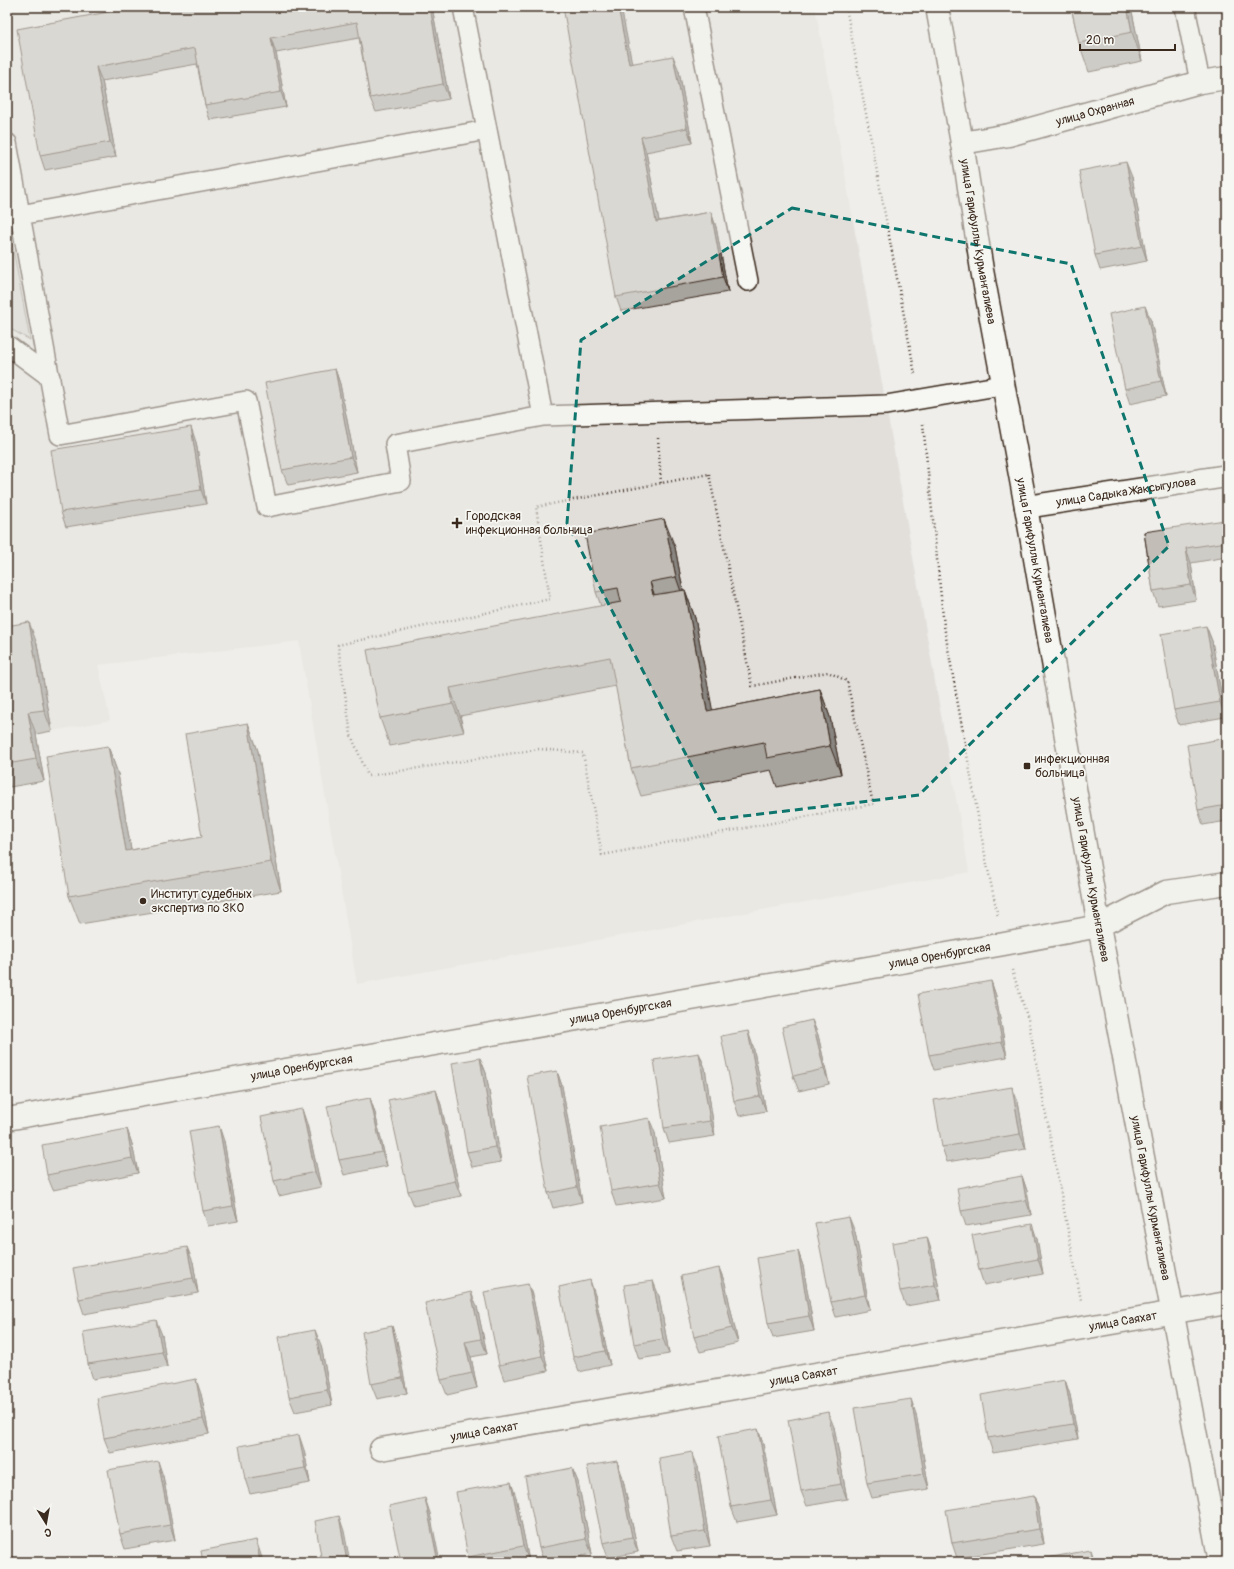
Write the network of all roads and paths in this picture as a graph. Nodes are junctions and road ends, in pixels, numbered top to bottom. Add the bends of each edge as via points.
1 (463, 7) edge
2 (694, 7) edge
3 (846, 7) edge
4 (937, 7) edge
5 (1185, 7) edge
6 (1227, 78) edge
7 (1200, 82) junction
8 (487, 130) junction
9 (7, 143) edge
10 (962, 143) junction
11 (20, 215) junction
12 (748, 281) dead end
13 (7, 345) edge
14 (50, 377) junction
15 (1003, 385) junction
16 (920, 400) junction
17 (656, 413) junction
18 (543, 416) junction
19 (1227, 476) edge
20 (661, 484) junction
21 (1026, 507) junction
22 (1227, 883) edge
23 (1098, 926) junction
24 (1004, 944) junction
25 (7, 1119) edge
26 (1227, 1303) edge
27 (1173, 1312) junction
28 (1086, 1327) junction
29 (381, 1449) dead end
30 (1220, 1562) edge

1 - 8 lane
2 - 12 lane
3 - 16 path
4 - 10 street, улица Гарифуллы Курмангалиева
5 - 7 lane
6 - 7 street, улица Охранная
7 - 10 street, улица Охранная via 1009,135
8 - 11 lane
8 - 18 lane
9 - 11 lane
10 - 15 street, улица Гарифуллы Курмангалиева
11 - 14 lane
13 - 14 lane
14 - 18 lane via 60,434 246,401 267,507 401,481 395,444
15 - 16 lane
15 - 21 street, улица Гарифуллы Курмангалиева
16 - 17 lane via 886,405
16 - 24 path via 944,626 984,850
17 - 18 lane
17 - 20 path
19 - 21 street, улица Садыка Жаксыгулова
20 - 20 path via 709,474 752,686 828,672 847,681 873,804 602,855 583,753 539,749 368,776 351,735 338,644 550,599 536,507
21 - 23 street, улица Гарифуллы Курмангалиева
22 - 23 street, улица Оренбургская via 1166,892
23 - 24 street, улица Оренбургская
23 - 27 street, улица Гарифуллы Курмангалиева
24 - 25 street, улица Оренбургская
24 - 28 path via 1028,1019
26 - 27 street, улица Саяхат
27 - 28 street, улица Саяхат
27 - 30 street, улица Гарифуллы Курмангалиева
28 - 29 street, улица Саяхат

